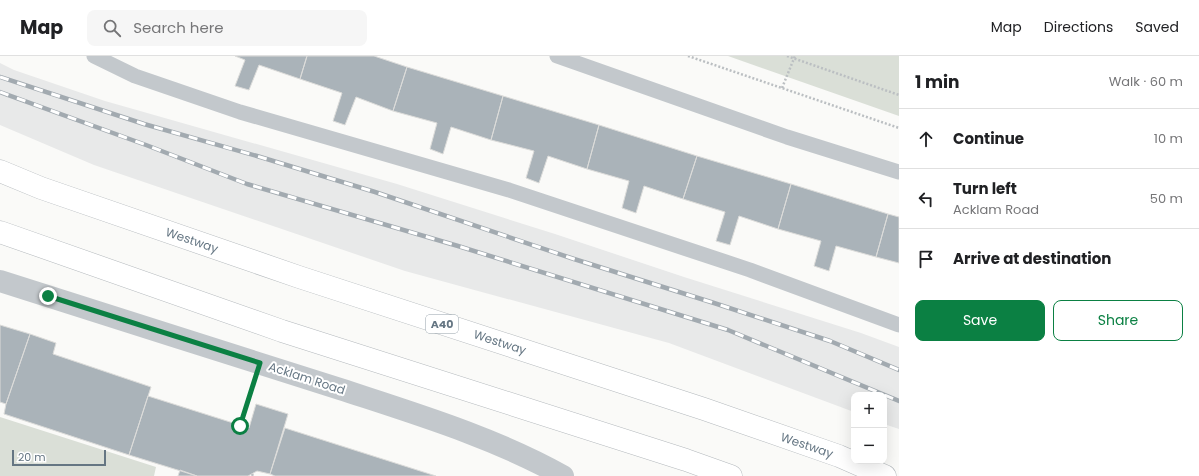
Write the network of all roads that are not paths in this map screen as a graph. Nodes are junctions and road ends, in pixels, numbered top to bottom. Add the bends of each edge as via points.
1 (94, 56) edge
2 (557, 56) edge
3 (0, 171) edge
4 (899, 172) edge
5 (0, 232) edge
6 (0, 281) edge
7 (899, 325) edge
8 (562, 476) edge
9 (731, 476) edge
10 (885, 476) edge

1 - 7 lane via 135,76 232,109 509,190 750,270
2 - 4 lane via 787,137
3 - 10 highway, Westway / A40 via 48,191 299,277 704,409 839,456
5 - 9 highway via 282,331 679,457
6 - 8 street, Acklam Road via 440,422 532,459

